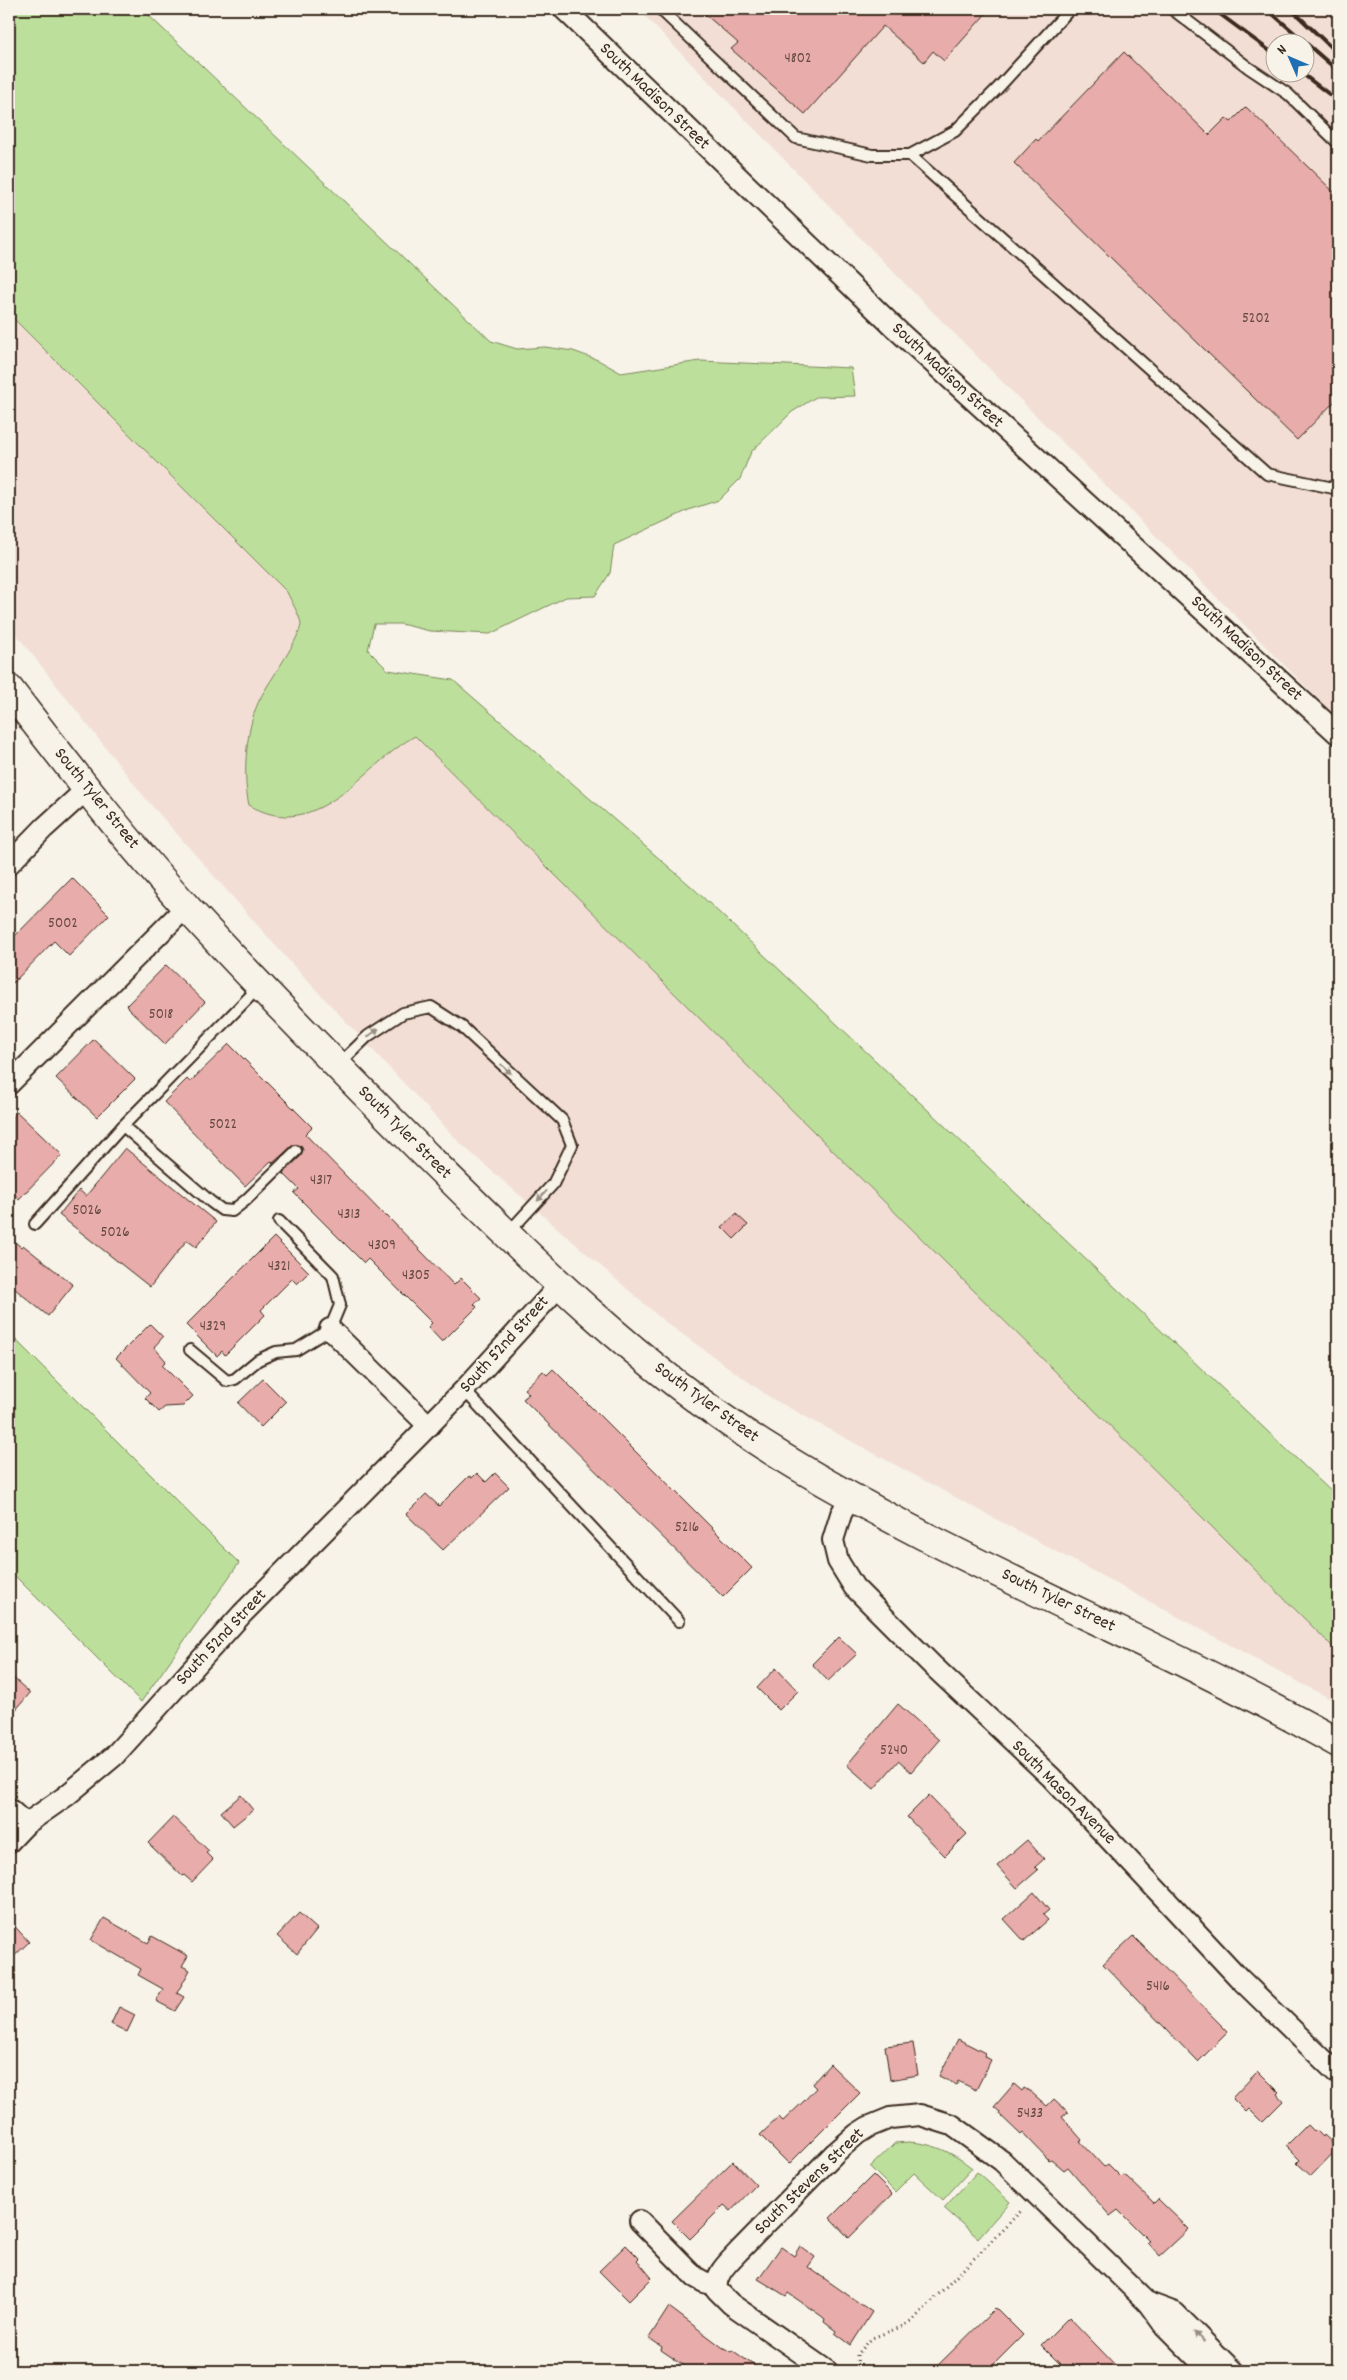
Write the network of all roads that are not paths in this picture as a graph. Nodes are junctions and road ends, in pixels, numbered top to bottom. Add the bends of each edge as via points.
1 (564, 9) edge
2 (660, 9) edge
3 (1070, 9) edge
4 (1172, 9) edge
5 (1338, 142) edge
6 (910, 155) junction
7 (1338, 489) edge
8 (9, 689) edge
9 (1338, 734) edge
10 (87, 789) junction
11 (9, 864) edge
12 (186, 907) junction
13 (260, 985) junction
14 (337, 1066) junction
15 (9, 1084) edge
16 (123, 1126) junction
17 (296, 1151) dead end
18 (279, 1221) dead end
19 (35, 1224) dead end
20 (507, 1234) junction
21 (560, 1285) junction
22 (330, 1329) junction
23 (190, 1350) dead end
24 (464, 1390) junction
25 (428, 1426) junction
26 (851, 1496) junction
27 (680, 1621) dead end
28 (1338, 1743) edge
29 (9, 1809) edge
30 (26, 1824) junction
31 (9, 1842) edge
32 (1338, 2074) edge
33 (640, 2221) dead end
34 (716, 2285) junction
35 (1148, 2303) junction
36 (827, 2371) edge
37 (1210, 2371) edge
38 (1233, 2371) edge

1 - 9 street, South Madison Street via 889,322
2 - 6 lane via 796,138 872,155
3 - 6 lane via 955,131
4 - 5 lane via 1288,94
6 - 7 lane via 1267,474
8 - 10 main road, South Tyler Street
10 - 11 street
10 - 12 main road, South Tyler Street
12 - 13 main road, South Tyler Street
12 - 15 street
13 - 14 main road, South Tyler Street
13 - 16 lane
14 - 20 main road, South Tyler Street
14 -> 20 lane via 368,1036 402,1013 432,1007 462,1027 562,1120 572,1145 553,1184
16 - 17 lane via 222,1210 232,1211 246,1200
16 - 19 lane
18 - 22 lane via 333,1276 340,1305
20 - 21 main road, South Tyler Street
21 - 24 street, South 52nd Street
21 - 26 main road, South Tyler Street via 704,1405 763,1445
22 - 23 lane via 296,1350 276,1352 258,1360 227,1382
22 - 25 street
24 - 25 street, South 52nd Street
24 - 27 lane
25 - 30 street, South 52nd Street via 242,1614 114,1756
26 - 28 main road, South Tyler Street via 917,1533 1138,1639
26 - 32 street, South Mason Avenue via 833,1540 838,1560 854,1587 1051,1777 1239,1978
29 - 30 street
30 - 31 street, South 52nd Street
33 - 34 street via 696,2277
34 - 35 street, South Stevens Street via 729,2262 835,2153 868,2126 895,2116 912,2114 930,2116 952,2125 1002,2161
34 - 36 street via 720,2294 735,2307
35 - 37 street, South Stevens Street via 1164,2325
38 -> 35 street, South Stevens Street via 1175,2313

